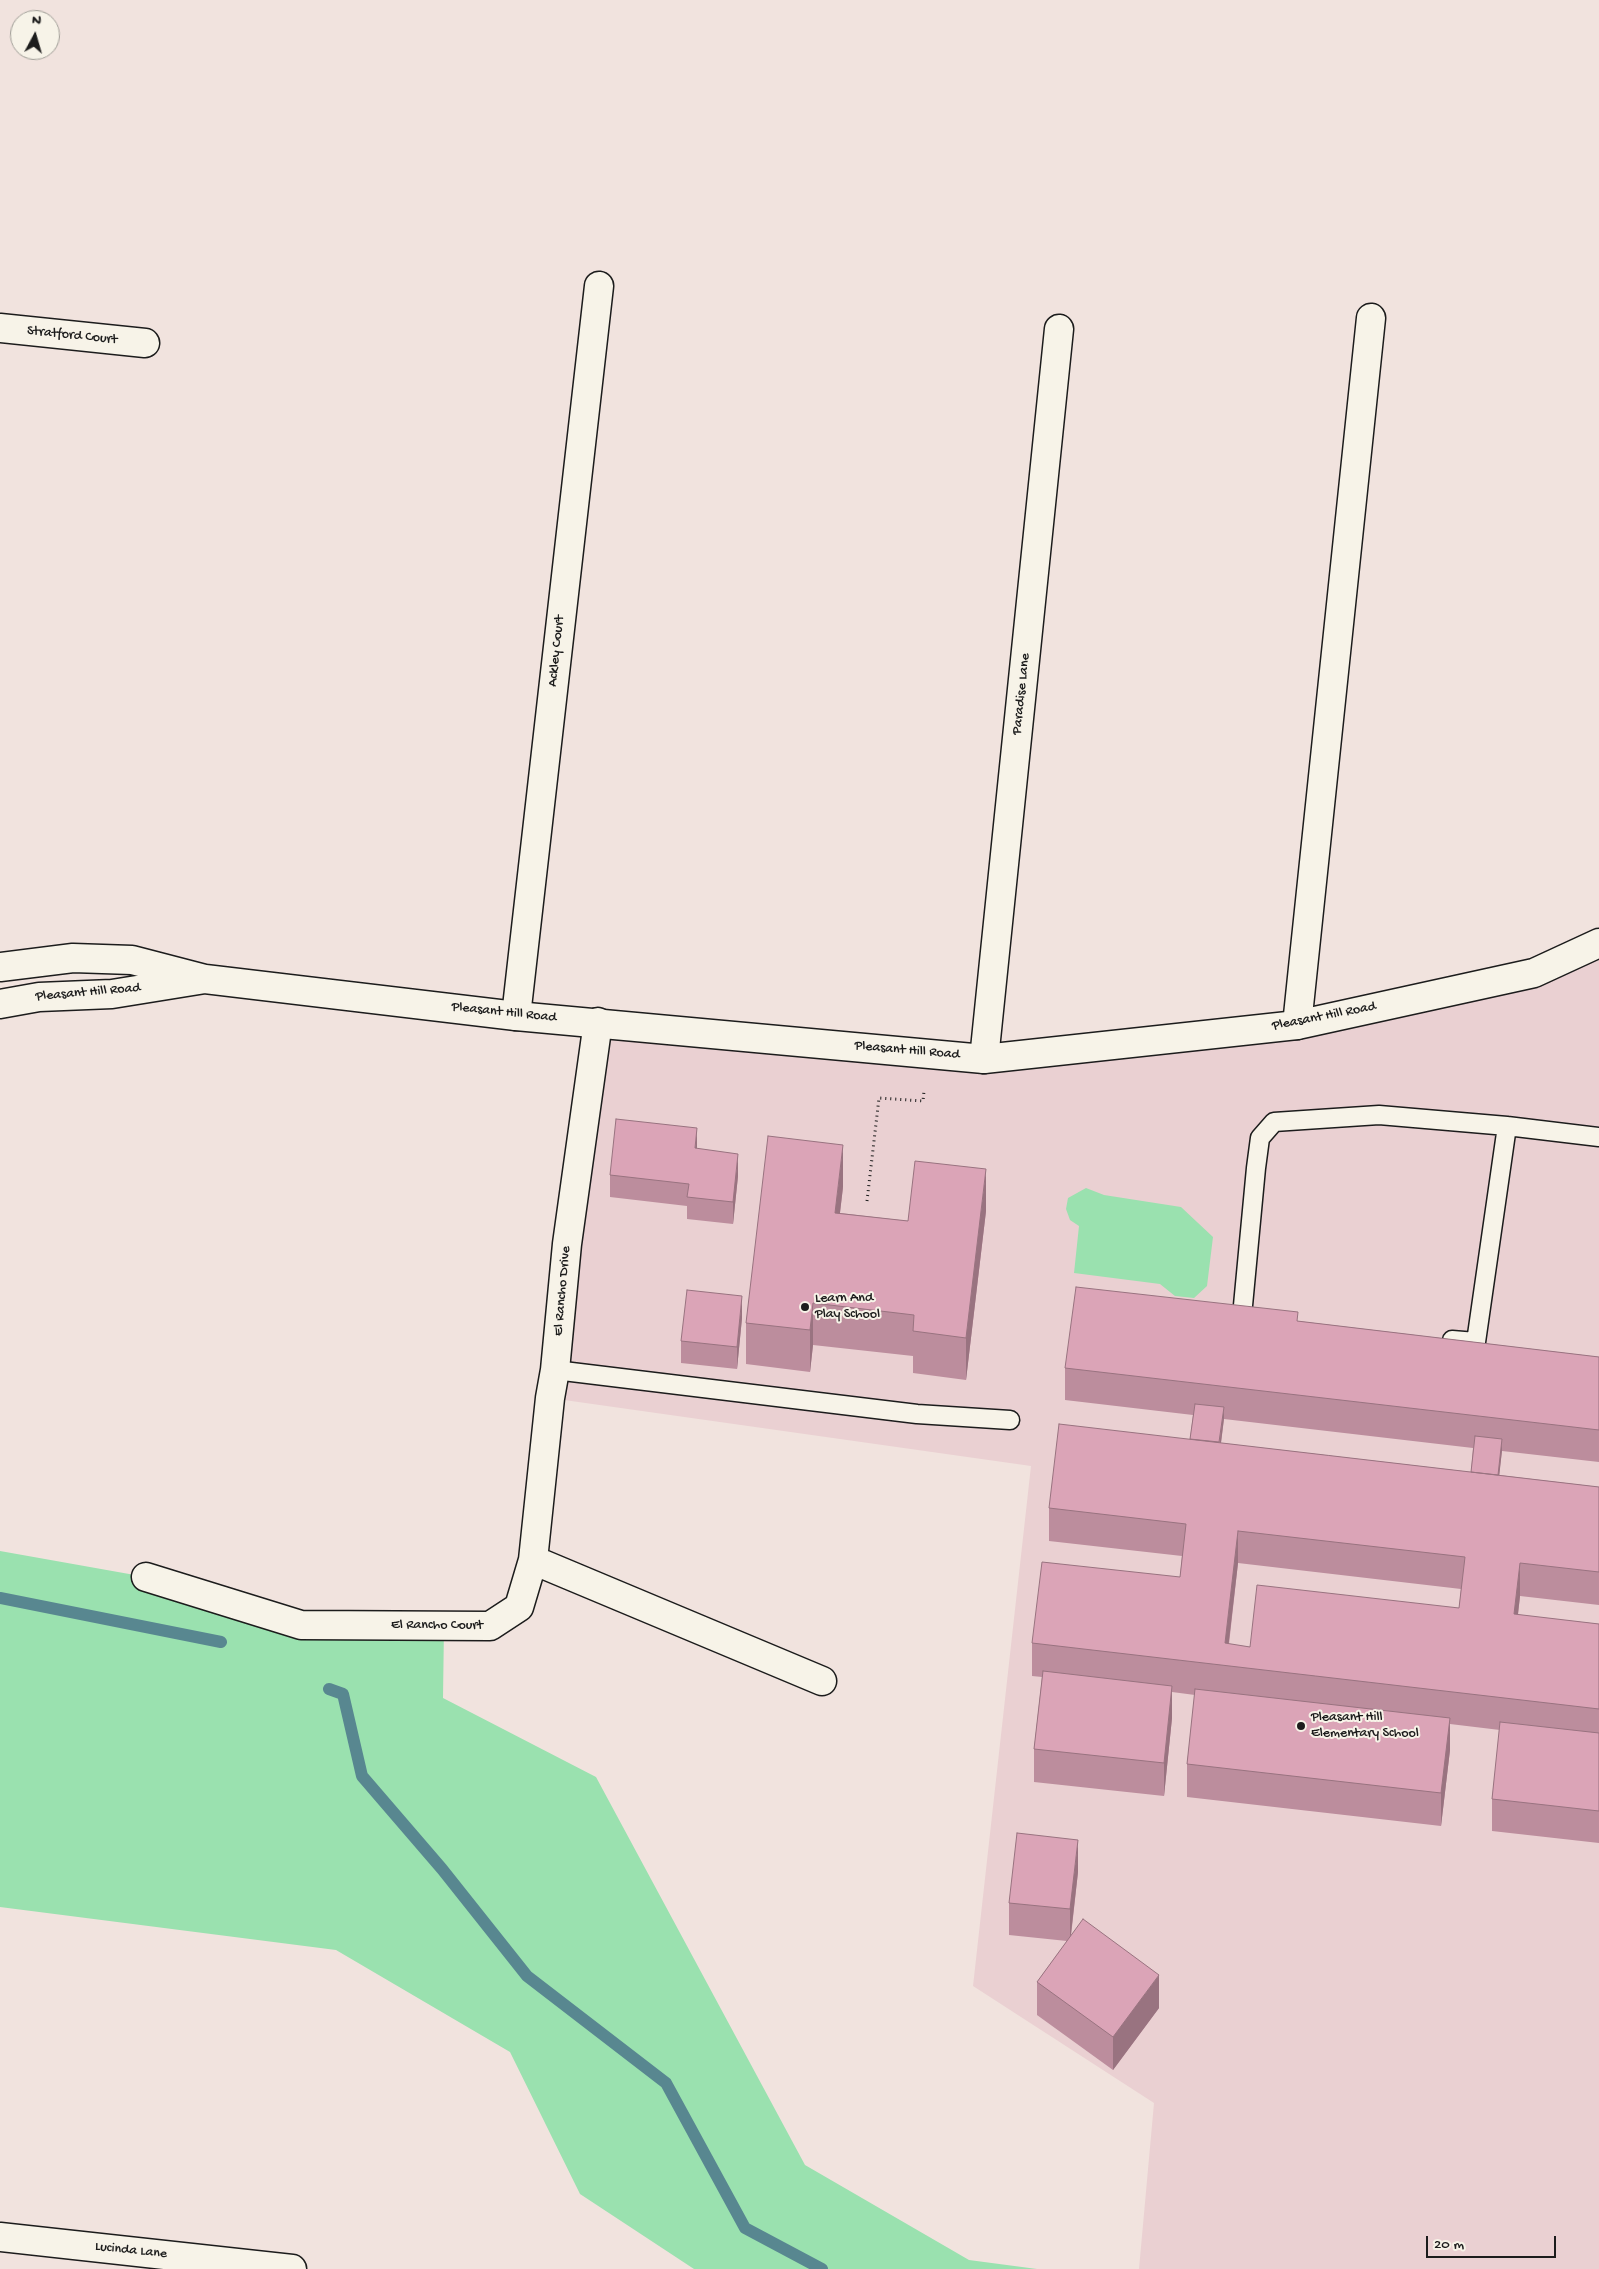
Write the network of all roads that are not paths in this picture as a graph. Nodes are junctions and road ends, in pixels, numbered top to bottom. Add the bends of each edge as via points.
1 (599, 286) dead end
2 (1372, 318) dead end
3 (0, 328) edge
4 (1059, 329) dead end
5 (145, 343) dead end
6 (1599, 944) edge
7 (0, 967) edge
8 (205, 979) junction
9 (0, 1004) edge
10 (516, 1016) junction
11 (598, 1022) junction
12 (1297, 1025) junction
13 (984, 1058) junction
14 (1507, 1126) junction
15 (1599, 1137) edge
16 (1271, 1319) edge
17 (1437, 1338) edge
18 (555, 1370) junction
19 (1010, 1420) dead end
20 (533, 1560) junction
21 (146, 1577) dead end
22 (822, 1681) dead end
23 (0, 2237) edge
24 (292, 2269) edge

1 - 10 street, Ackley Court
2 - 12 street
3 - 5 street, Stratford Court
4 - 13 street, Paradise Lane
6 - 12 street, Pleasant Hill Road via 1534,973
7 - 8 street, Pleasant Hill Road via 73,958 132,960
8 - 9 street, Pleasant Hill Road via 112,994 39,997
8 - 10 street, Pleasant Hill Road
10 - 11 street, Pleasant Hill Road
11 - 13 street, Pleasant Hill Road
11 - 18 street, El Rancho Drive via 567,1244
12 - 13 street, Pleasant Hill Road
14 - 15 lane
14 - 16 lane via 1379,1115 1274,1122 1260,1138 1242,1316
14 - 17 lane via 1476,1342
18 - 19 lane via 917,1414
18 - 20 street, El Rancho Drive
20 - 21 street, El Rancho Court via 519,1607 490,1626 302,1625
20 - 22 street
23 - 24 street, Lucinda Lane

